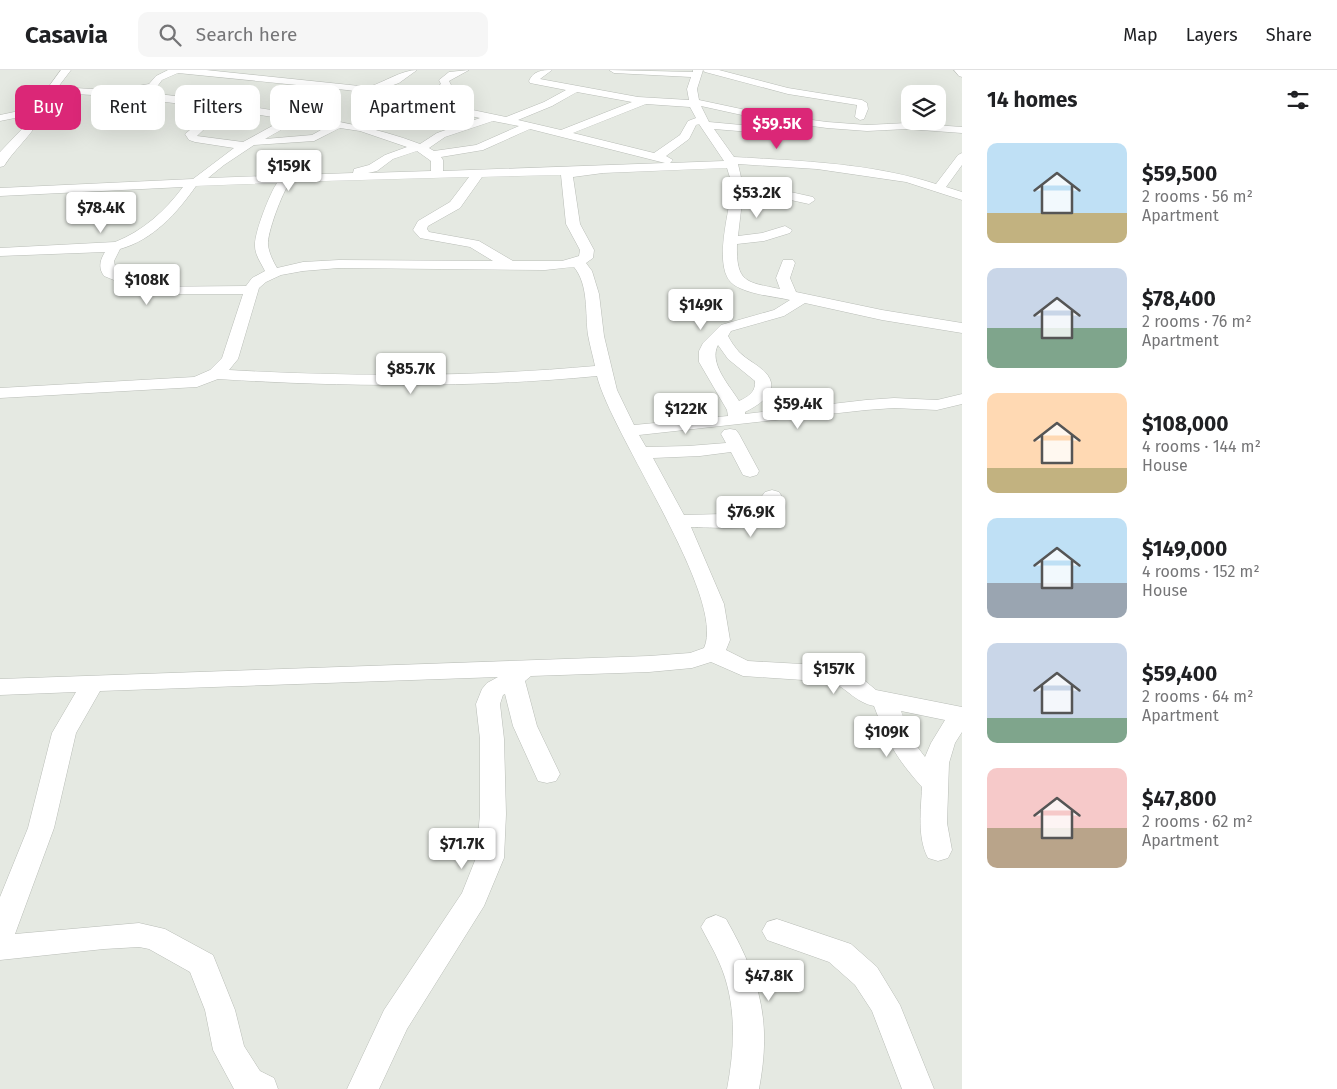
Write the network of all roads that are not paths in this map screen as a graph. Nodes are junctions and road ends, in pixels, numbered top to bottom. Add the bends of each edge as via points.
1 (66, 70) edge
2 (172, 70) edge
3 (412, 70) edge
4 (464, 70) edge
5 (547, 70) edge
6 (614, 70) edge
7 (959, 70) edge
8 (642, 71) edge
9 (701, 72) edge
10 (757, 72) dead end
11 (319, 73) dead end
12 (962, 74) edge
13 (732, 77) junction
14 (304, 83) junction
15 (55, 85) edge
16 (152, 85) edge
17 (383, 85) edge
18 (446, 85) edge
19 (351, 88) edge
20 (575, 89) junction
21 (599, 93) junction
22 (826, 98) junction
23 (645, 100) junction
24 (695, 103) junction
25 (812, 109) dead end
26 (474, 114) edge
27 (15, 115) edge
28 (860, 117) junction
29 (0, 118) edge
30 (492, 118) junction
31 (506, 121) junction
32 (804, 122) junction
33 (704, 123) junction
34 (341, 124) edge
35 (901, 124) edge
36 (530, 126) junction
37 (901, 127) edge
38 (946, 129) edge
39 (27, 130) edge
40 (196, 130) edge
41 (273, 130) edge
42 (328, 130) edge
43 (962, 130) edge
44 (795, 133) dead end
45 (560, 134) junction
46 (766, 137) dead end
47 (246, 145) junction
48 (420, 148) junction
49 (743, 148) dead end
50 (5, 149) edge
51 (433, 155) junction
52 (962, 157) edge
53 (657, 158) junction
54 (0, 163) edge
55 (731, 164) junction
56 (685, 166) junction
57 (577, 171) junction
58 (480, 173) junction
59 (437, 174) junction
60 (752, 174) dead end
61 (346, 177) junction
62 (286, 179) junction
63 (213, 182) junction
64 (194, 183) junction
65 (0, 187) edge
66 (938, 189) junction
67 (13, 190) junction
68 (0, 192) edge
69 (266, 195) junction
70 (737, 196) junction
71 (962, 196) edge
72 (809, 200) dead end
73 (751, 204) dead end
74 (785, 230) dead end
75 (732, 241) junction
76 (115, 246) junction
77 (0, 252) edge
78 (578, 263) junction
79 (788, 263) dead end
80 (510, 265) junction
81 (273, 274) junction
82 (252, 290) junction
83 (796, 297) junction
84 (962, 328) edge
85 (720, 336) junction
86 (604, 370) junction
87 (216, 374) junction
88 (0, 393) edge
89 (962, 399) edge
90 (735, 417) junction
91 (628, 431) junction
92 (736, 446) junction
93 (640, 452) junction
94 (750, 471) dead end
95 (772, 496) dead end
96 (677, 521) junction
97 (713, 653) junction
98 (519, 674) junction
99 (92, 683) junction
100 (0, 687) edge
101 (884, 700) junction
102 (961, 715) edge
103 (547, 774) dead end
104 (936, 785) junction
105 (938, 850) dead end
106 (716, 927) dead end
107 (777, 931) dead end
108 (0, 934) edge
109 (0, 948) edge
110 (262, 1089) edge
111 (363, 1089) edge
112 (743, 1089) edge
113 (918, 1089) edge

1 - 15 street
2 - 14 street
2 - 16 street
3 - 17 street
4 - 18 street via 444,80
5 - 20 street via 534,81
6 - 8 street
7 - 12 street
8 - 9 street
8 - 21 street
9 - 13 street
9 - 24 street via 692,91
10 - 13 street
11 - 14 street
13 - 22 street
14 - 19 street
20 - 21 street
20 - 31 street
21 - 23 street
22 - 25 street
22 - 28 street via 863,104
23 - 24 street
23 - 45 street
24 - 32 street
24 - 33 street
26 - 30 street
27 - 29 street
28 - 32 street via 809,113
28 - 35 street
30 - 31 street
30 - 48 street via 441,135
31 - 36 street
32 - 37 street via 852,128
32 - 44 street
33 - 46 street via 744,127
33 - 53 street via 692,123 684,137
33 - 55 street
34 - 48 street via 378,132
36 - 45 street
36 - 51 street via 479,148
38 - 43 street
39 - 50 street
40 - 47 street via 191,134 199,140
41 - 47 street
42 - 47 street via 314,138
45 - 53 street
47 - 64 street
48 - 51 street
48 - 61 street via 395,154 377,166
49 - 55 street
50 - 54 street
51 - 59 street via 437,160
52 - 66 street
53 - 56 street
55 - 56 street
55 - 60 street
55 - 66 street via 817,165 908,179
55 - 70 street
56 - 57 street
57 - 58 street
57 - 78 street via 567,175 566,183 573,224 587,250 586,258
58 - 59 street
58 - 80 street via 455,205 423,224 420,230 425,235 474,244
59 - 61 street
61 - 62 street
62 - 63 street
62 - 69 street
63 - 64 street
63 - 69 street
64 - 67 street
64 - 76 street via 159,220
65 - 67 street
66 - 71 street
67 - 68 street
69 - 81 street via 261,244
70 - 72 street via 777,193
70 - 73 street
70 - 75 street
74 - 75 street via 764,237
75 - 83 street via 730,261 739,282
76 - 77 street
76 - 82 street via 107,261 109,273 129,281 135,291
78 - 80 street
78 - 86 street via 584,270 592,294 596,336
79 - 83 street via 783,278
80 - 81 street via 346,264 295,268
81 - 82 street via 255,282
82 - 87 street via 230,359
83 - 84 street
83 - 85 street via 779,313 726,328
85 - 90 street via 711,343 707,362
85 - 90 street via 733,355 762,378 764,386 760,394
86 - 87 street via 454,379
86 - 91 street via 609,390
87 - 88 street via 197,382
89 - 90 street via 936,405 894,403
90 - 91 street
90 - 92 street via 731,435
91 - 93 street
92 - 93 street
92 - 94 street
93 - 96 street
95 - 96 street via 774,509 769,518
96 - 97 street via 713,604 719,640
97 - 98 street via 692,660
97 - 101 street via 743,668 837,674 869,698
98 - 99 street
98 - 103 street via 525,726
98 - 111 street via 495,689 488,704 493,814 490,858 474,898 395,1020
99 - 100 street
99 - 108 street via 64,734 41,828
101 - 102 street
101 - 104 street via 900,742
102 - 104 street via 943,743 936,763
104 - 105 street via 934,823
106 - 112 street via 735,962 745,996 748,1031
107 - 113 street via 840,953 866,976 885,1005
109 - 110 street via 104,937 139,935 155,938 202,964 220,1010 229,1050 248,1082

